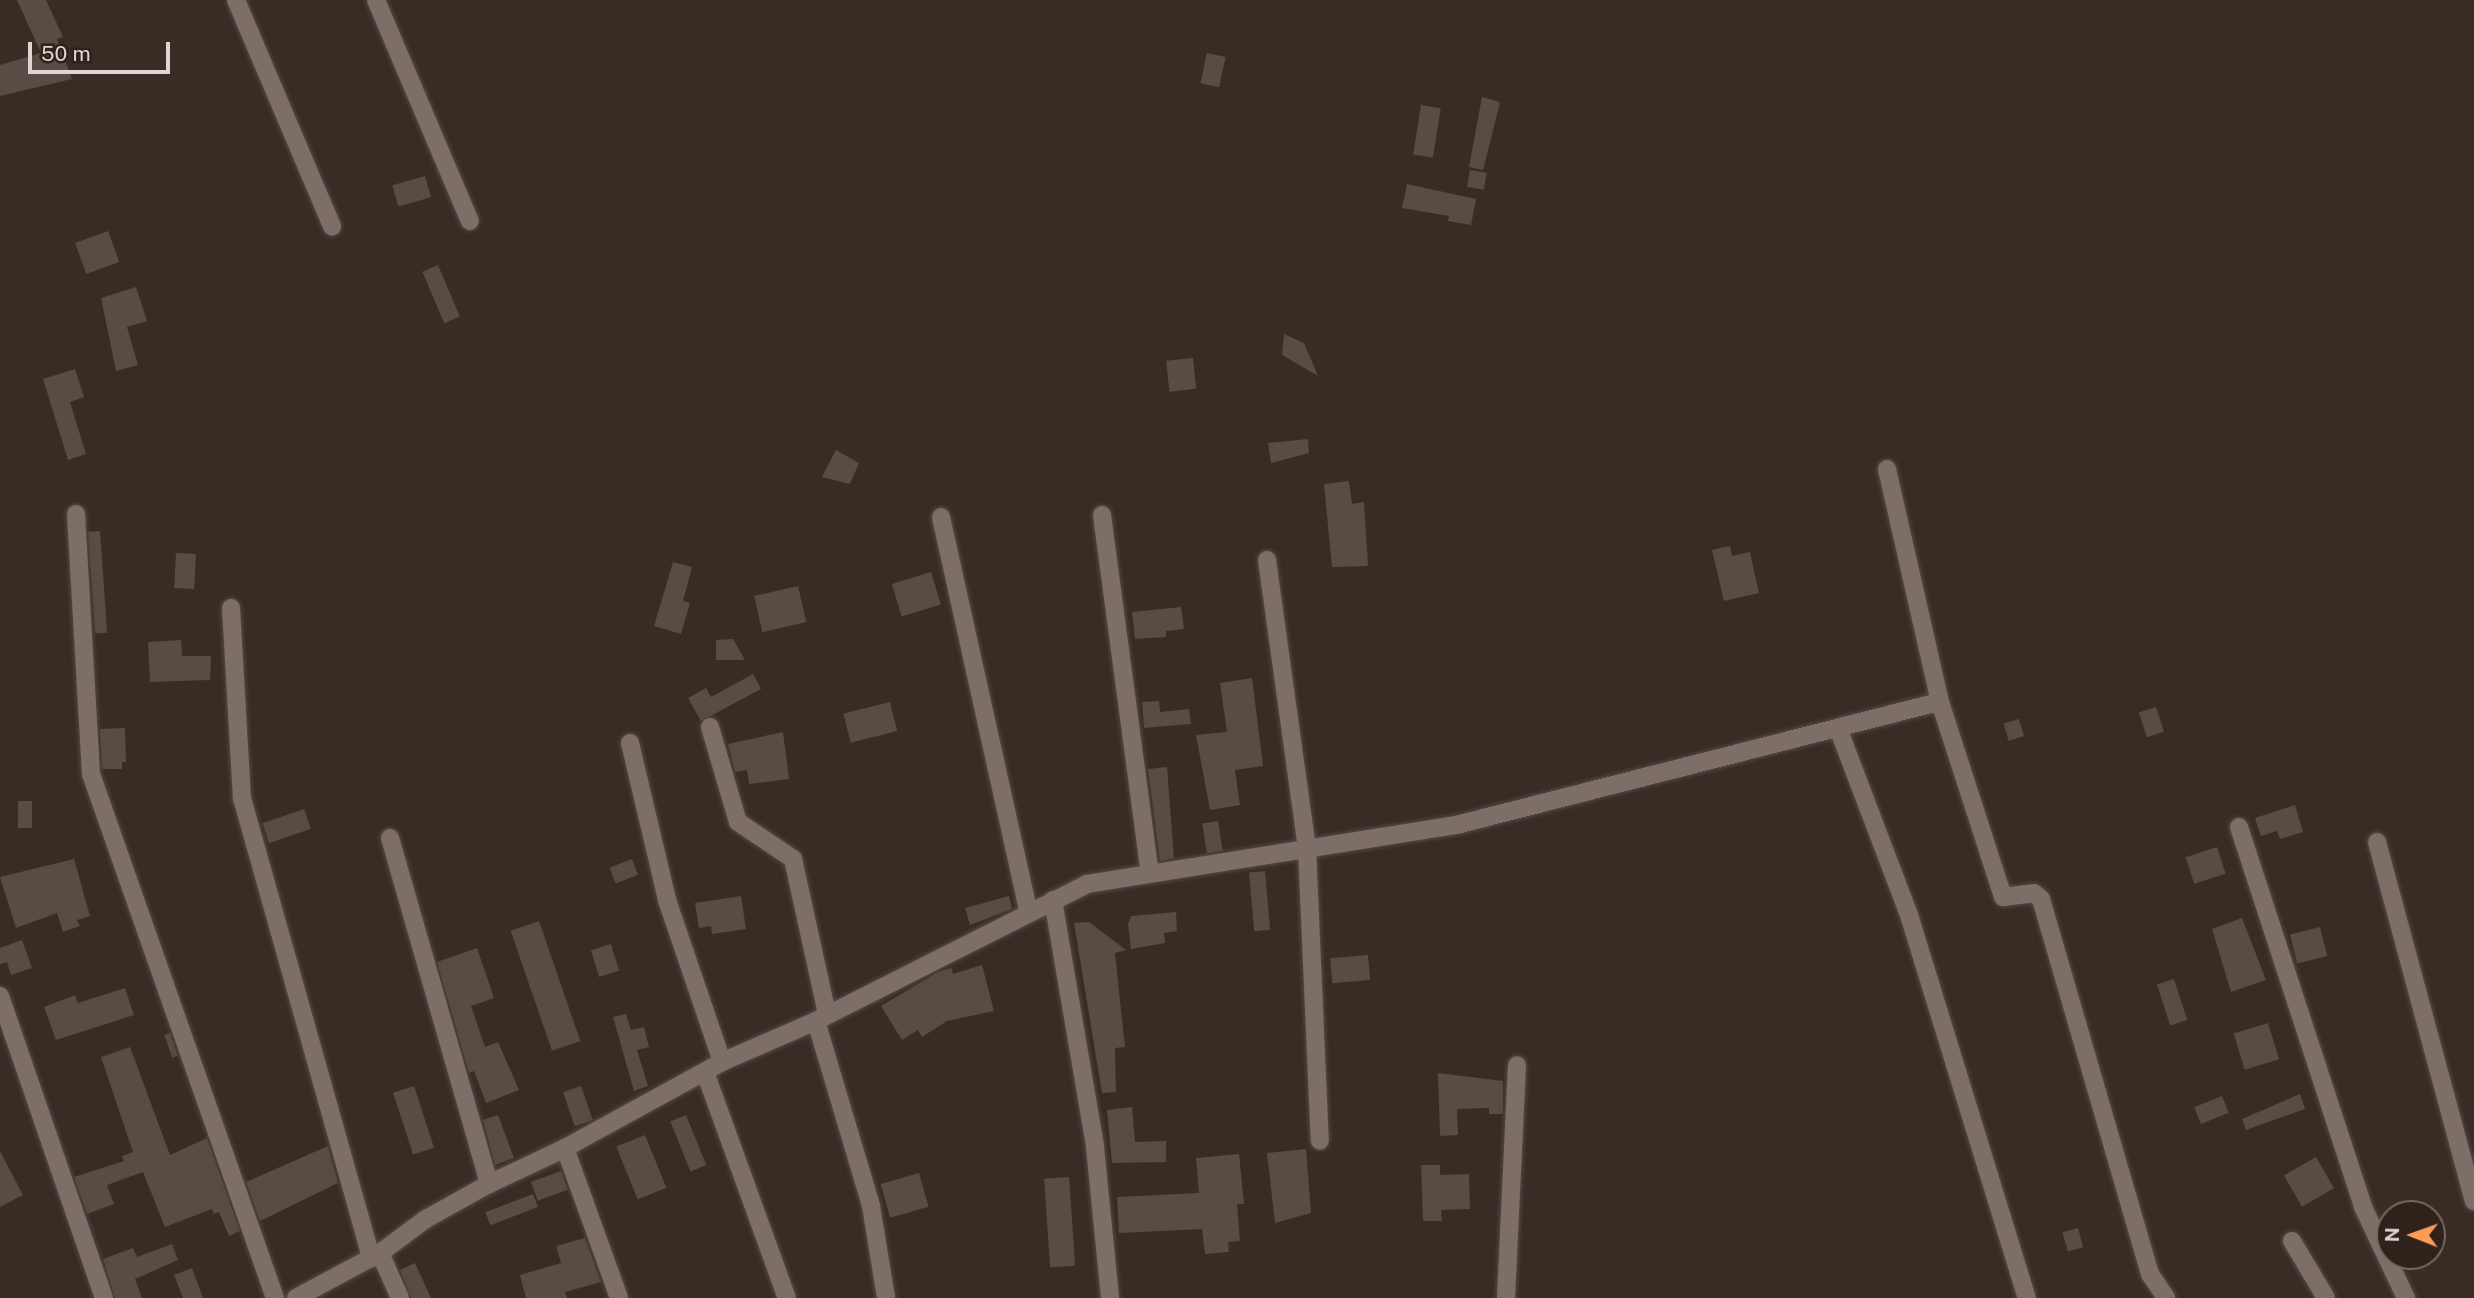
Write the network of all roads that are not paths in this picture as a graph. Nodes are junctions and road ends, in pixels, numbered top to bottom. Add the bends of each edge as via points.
1 (236, 0) edge
2 (376, 0) edge
3 (470, 221) dead end
4 (332, 226) dead end
5 (1887, 468) dead end
6 (76, 514) dead end
7 (1101, 515) dead end
8 (942, 517) dead end
9 (1267, 559) dead end
10 (231, 608) dead end
11 (1940, 702) junction
12 (710, 727) dead end
13 (1838, 728) junction
14 (630, 743) dead end
15 (2239, 827) dead end
16 (390, 838) dead end
17 (2377, 842) dead end
18 (1307, 848) junction
19 (1150, 873) junction
20 (1053, 900) junction
21 (1028, 911) junction
22 (0, 996) edge
23 (822, 1017) junction
24 (722, 1062) junction
25 (1517, 1065) dead end
26 (705, 1072) junction
27 (1320, 1142) dead end
28 (565, 1149) junction
29 (489, 1184) junction
30 (2474, 1201) edge
31 (2292, 1241) dead end
32 (375, 1255) junction
33 (104, 1298) edge
34 (275, 1298) edge
35 (296, 1298) edge
36 (400, 1298) edge
37 (619, 1298) edge
38 (787, 1298) edge
39 (886, 1298) edge
40 (1110, 1298) edge
41 (1506, 1298) edge
42 (2027, 1298) edge
43 (2166, 1298) edge
44 (2326, 1298) edge
45 (2406, 1298) edge

1 - 4 street
2 - 3 street
5 - 11 street
6 - 34 street via 91,774
7 - 19 street
8 - 21 street
9 - 18 street
10 - 32 street via 242,798
11 - 13 street
11 - 43 street via 2003,897 2034,893 2041,900 2150,1274
12 - 23 street via 738,822 793,859
13 - 18 street via 1460,824
13 - 42 street via 1909,915
14 - 24 street via 667,900
15 - 45 street via 2363,1206
16 - 29 street
17 - 30 street
18 - 19 street
18 - 27 street
19 - 20 street via 1087,884
20 - 21 street
20 - 40 street via 1095,1147
21 - 23 street
22 - 33 street
23 - 24 street
23 - 39 street via 871,1206
24 - 26 street
25 - 41 street
26 - 28 street
26 - 38 street
28 - 29 street
28 - 37 street
29 - 32 street via 426,1219
31 - 44 street
32 - 35 street
32 - 36 street

